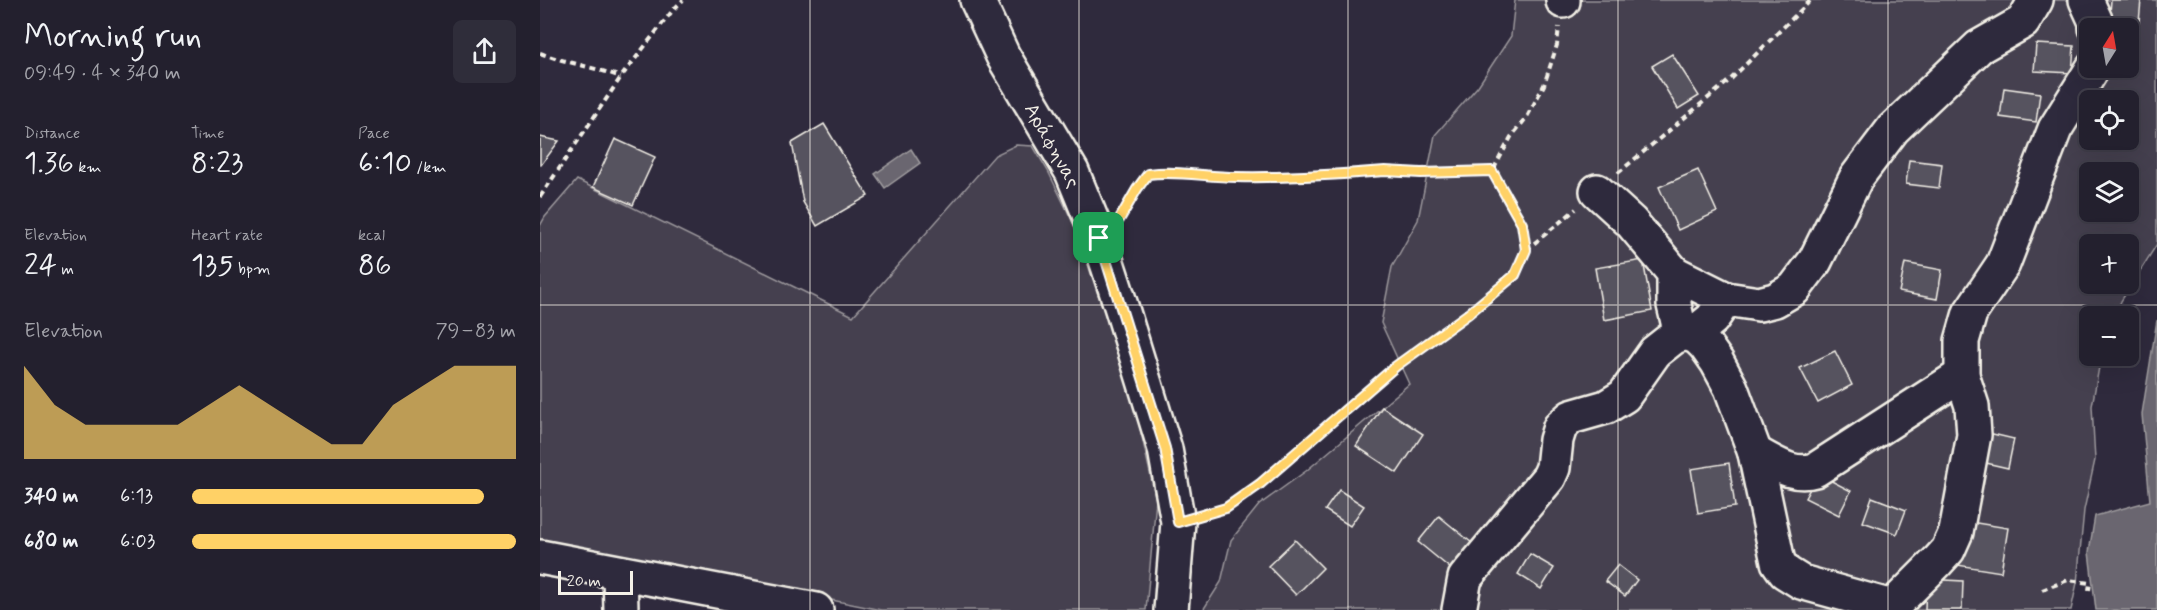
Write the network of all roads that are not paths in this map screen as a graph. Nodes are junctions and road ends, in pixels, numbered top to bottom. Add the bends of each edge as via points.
1 (977, 0) edge
2 (2036, 0) edge
3 (2086, 0) edge
4 (2094, 18) edge
5 (2086, 78) edge
6 (1597, 191) road end
7 (1674, 273) junction
8 (1726, 299) junction
9 (1687, 333) junction
10 (1962, 375) junction
11 (1755, 453) junction
12 (540, 557) edge
13 (620, 573) junction
14 (777, 606) edge
15 (1892, 608) edge
16 (621, 610) edge
17 (816, 610) edge
18 (1171, 610) edge
19 (1459, 610) edge

1 - 18 street, Αράφηνας via 1003,56 1072,172 1099,238 1165,448 1178,522
2 - 8 street via 2023,22 1979,47 1893,129 1856,178 1815,261 1794,289 1758,304
3 - 4 street
5 - 10 street via 2055,129 2002,264 1970,313 1962,341
6 - 7 street via 1631,222
7 - 8 street
7 - 9 street via 1674,305 1678,322
8 - 9 street via 1712,319
9 - 11 street via 1698,338 1718,362
9 - 19 street via 1674,337 1655,352 1624,396 1606,407 1571,417 1560,427 1549,477 1465,578
10 - 11 street via 1815,470 1791,472
10 - 15 street via 1972,406 1974,435 1956,532 1948,550
11 - 15 street via 1778,562 1785,572 1801,582
12 - 13 street
13 - 14 street
13 - 16 street
14 - 17 street

